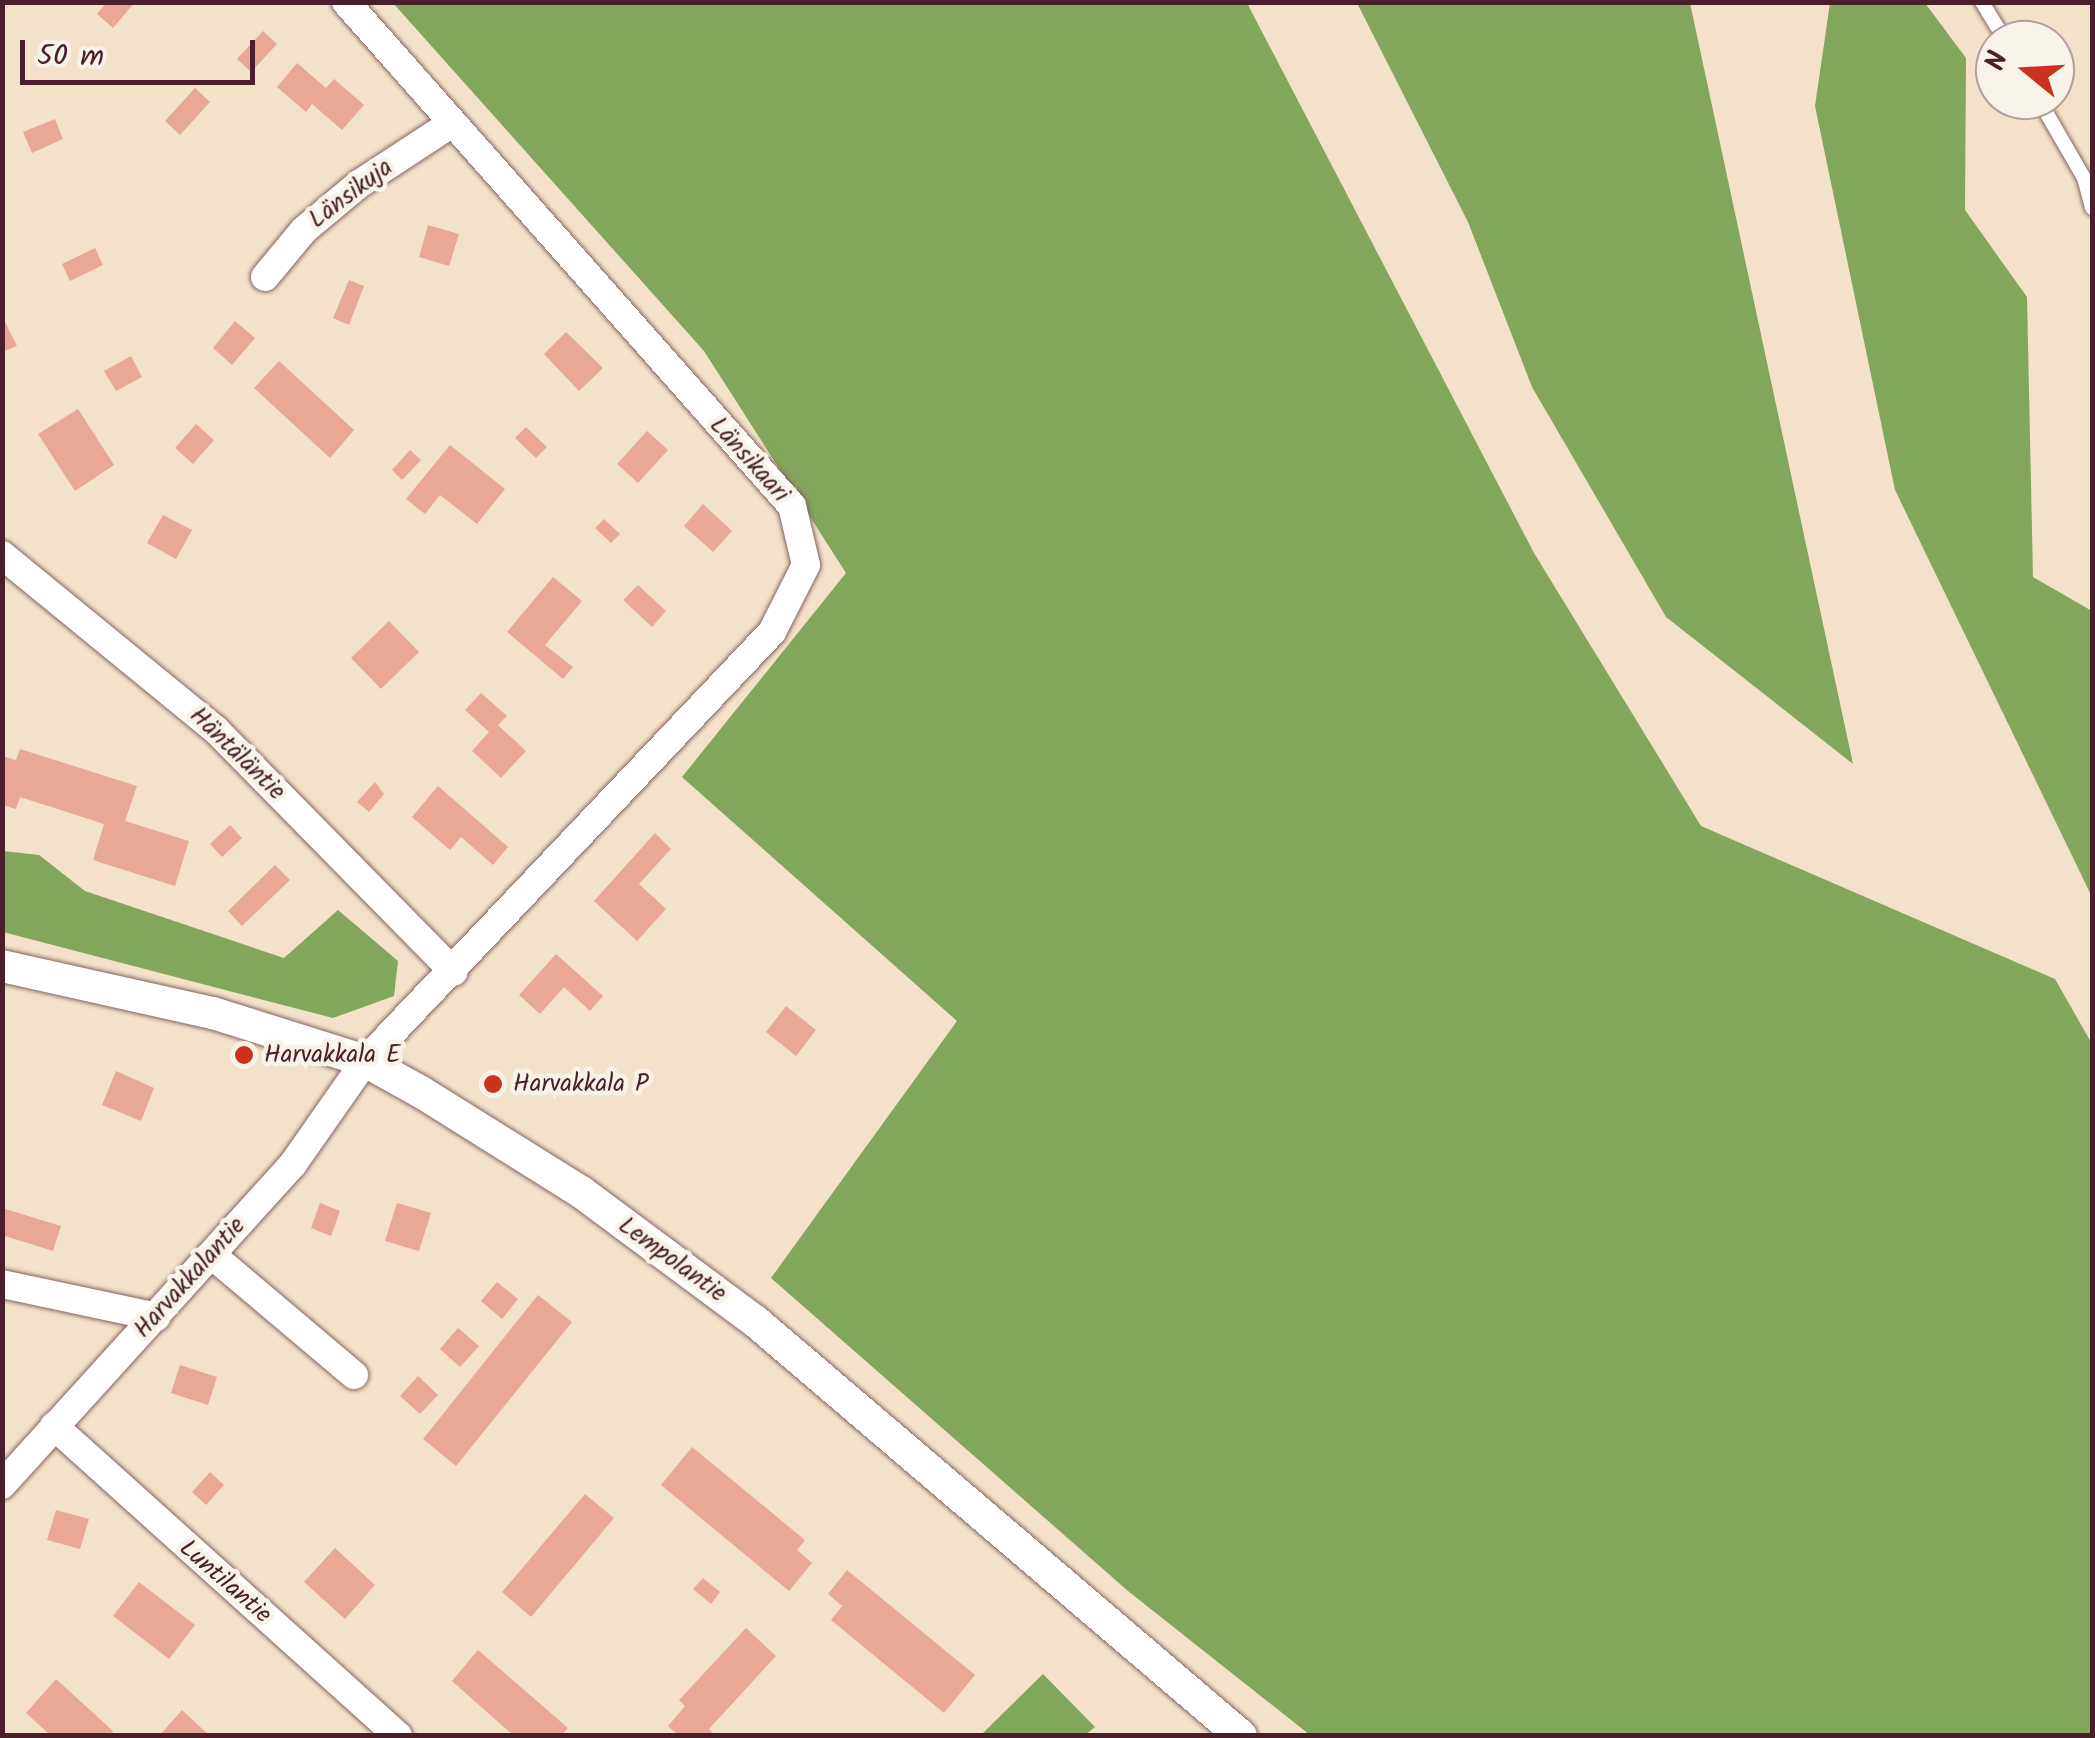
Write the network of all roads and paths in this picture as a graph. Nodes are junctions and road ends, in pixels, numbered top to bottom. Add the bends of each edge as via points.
1 (346, 2) edge
2 (2051, 120) edge
3 (449, 125) junction
4 (2092, 208) edge
5 (265, 277) dead end
6 (2, 555) edge
7 (2, 966) edge
8 (454, 972) junction
9 (365, 1061) junction
10 (212, 1255) junction
11 (2, 1284) edge
12 (157, 1317) junction
13 (354, 1375) dead end
14 (54, 1426) junction
15 (2, 1485) edge
16 (398, 1736) edge
17 (1241, 1736) edge

1 - 3 street, Länsikaari
2 - 4 lane via 2084,178
3 - 5 street, Länsikuja via 345,196 304,230
3 - 8 street, Länsikaari via 792,506 806,565 772,632
6 - 8 street, Häntäläntie via 216,730
7 - 9 street, Lempolantie via 212,1013
8 - 9 street, Länsikaari
9 - 10 street, Harvakkalantie via 293,1164
9 - 17 street, Lempolantie via 580,1192 755,1321
10 - 12 street, Harvakkalantie
10 - 13 street
11 - 12 street
12 - 14 street, Harvakkalantie
14 - 15 street, Harvakkalantie
14 - 16 street, Luntilantie

